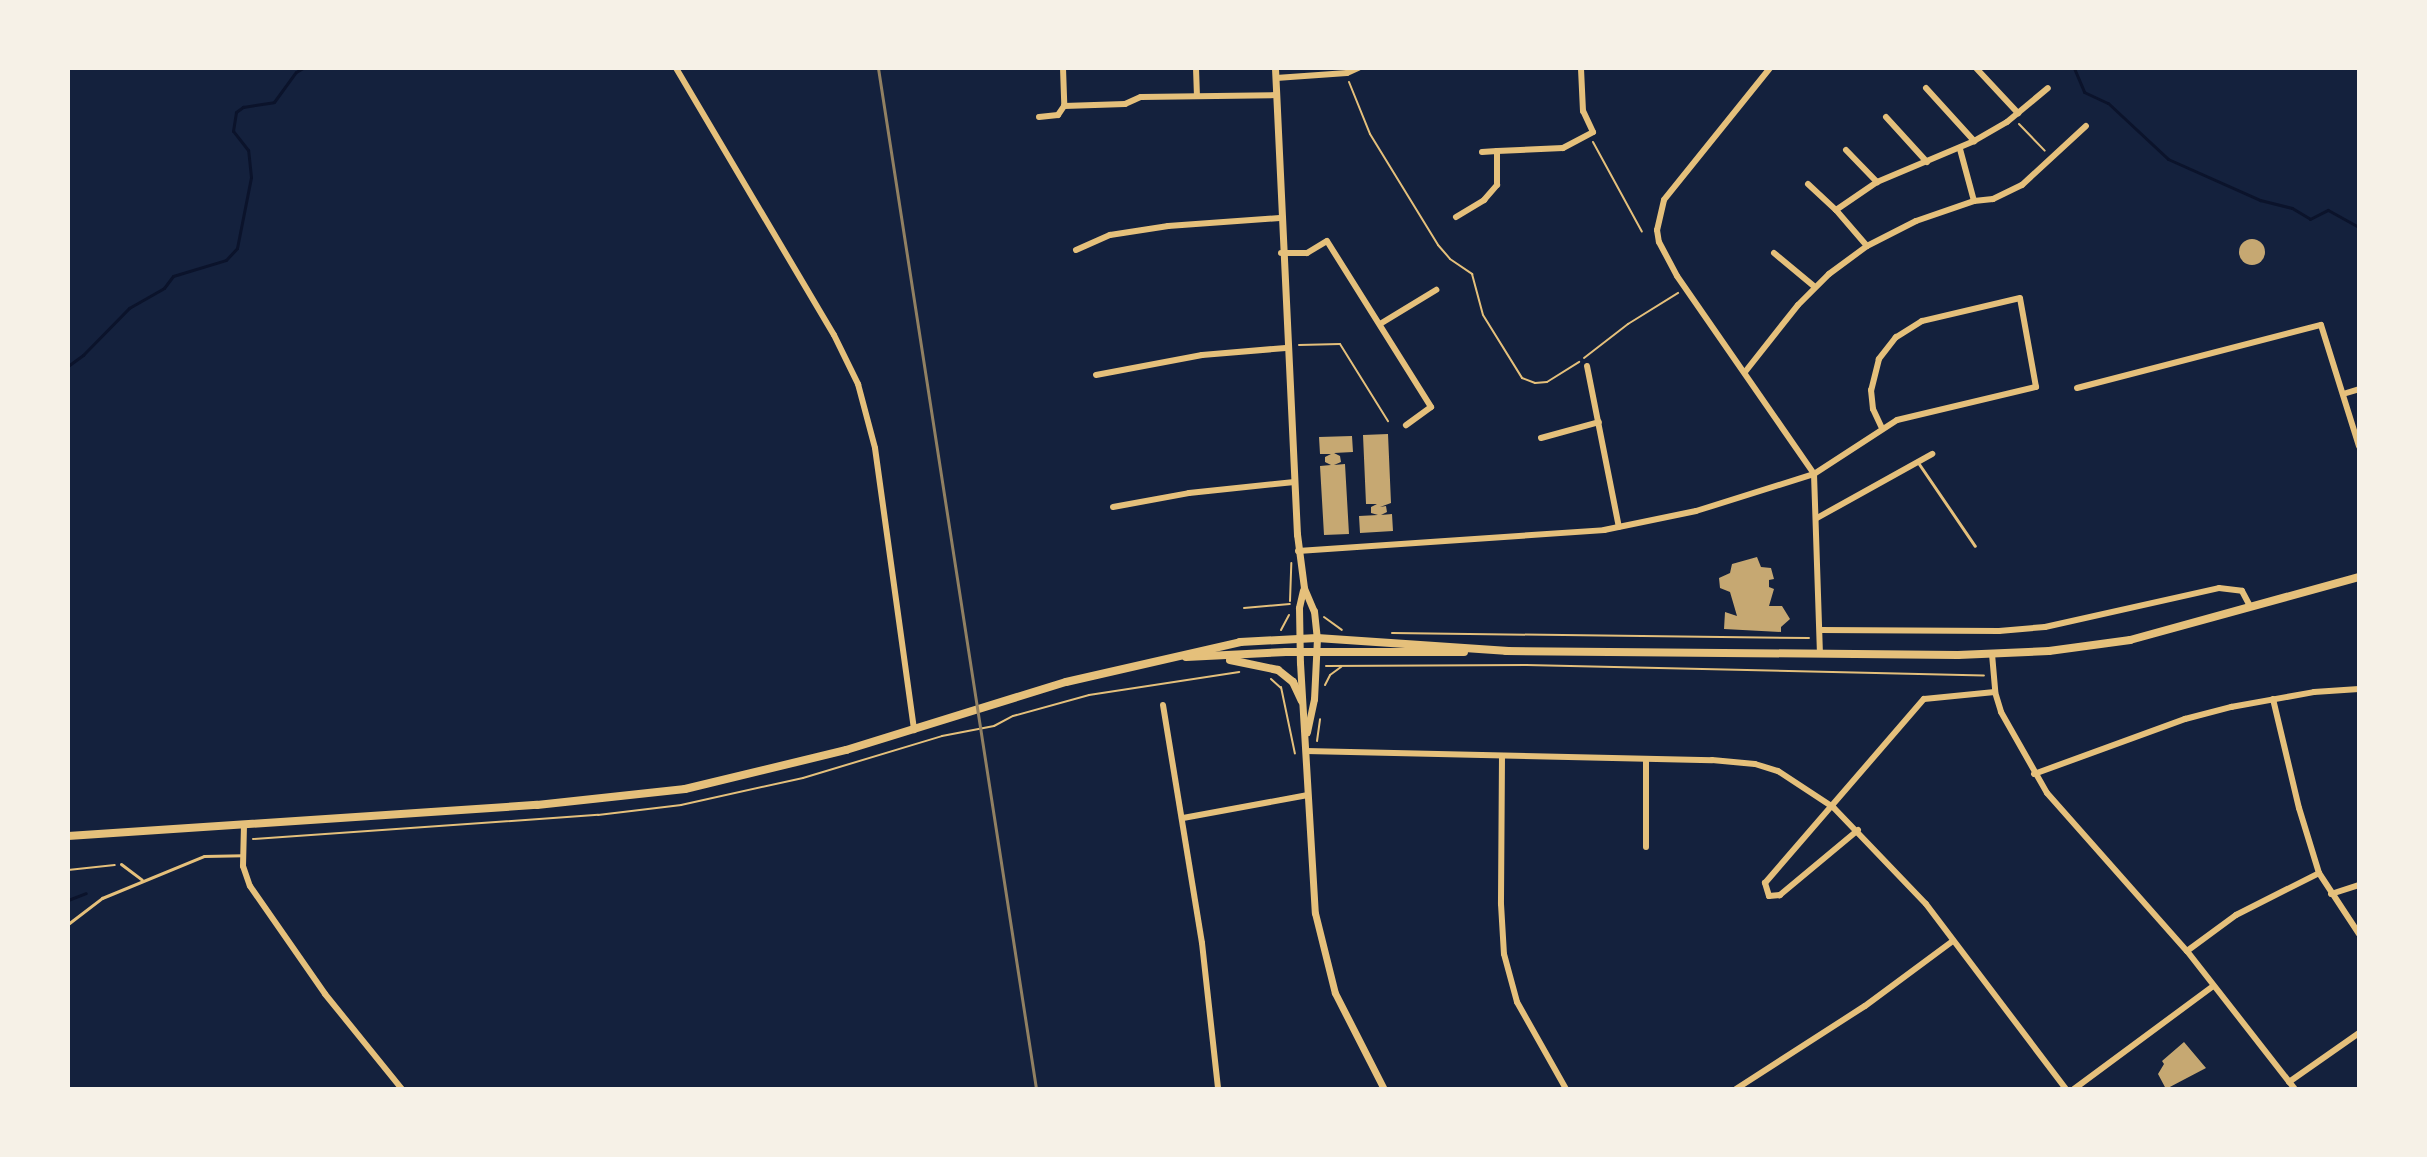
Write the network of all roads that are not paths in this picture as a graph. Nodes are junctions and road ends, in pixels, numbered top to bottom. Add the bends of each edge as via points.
1 (676, 68) edge
2 (1063, 68) edge
3 (1196, 68) edge
4 (1275, 68) edge
5 (1358, 68) edge
6 (1581, 68) edge
7 (1770, 68) edge
8 (1976, 68) edge
9 (1276, 78) junction
10 (1926, 88) dead end
11 (2048, 88) dead end
12 (1277, 95) junction
13 (1197, 96) junction
14 (1064, 106) junction
15 (2015, 115) junction
16 (1039, 117) dead end
17 (1886, 117) dead end
18 (2086, 126) dead end
19 (1974, 141) junction
20 (1960, 149) junction
21 (1846, 150) dead end
22 (1497, 151) junction
23 (1482, 152) dead end
24 (1927, 162) junction
25 (1877, 182) junction
26 (1808, 184) dead end
27 (1974, 201) junction
28 (1836, 210) junction
29 (1456, 217) dead end
30 (1280, 218) junction
31 (1867, 246) junction
32 (1076, 250) dead end
33 (1281, 253) junction
34 (1774, 253) dead end
35 (1815, 287) junction
36 (1436, 290) dead end
37 (1380, 324) junction
38 (1286, 347) junction
39 (1587, 366) dead end
40 (1745, 372) junction
41 (1096, 375) dead end
42 (2077, 388) dead end
43 (2359, 389) edge
44 (2343, 394) junction
45 (1599, 422) junction
46 (1406, 425) dead end
47 (1882, 428) junction
48 (1541, 438) dead end
49 (2359, 446) edge
50 (1932, 454) dead end
51 (1917, 462) junction
52 (1814, 474) junction
53 (1294, 482) junction
54 (1113, 507) dead end
55 (1817, 518) junction
56 (1619, 527) junction
57 (1975, 546) dead end
58 (1298, 551) junction
59 (2359, 577) edge
60 (1304, 588) junction
61 (2249, 604) junction
62 (1820, 634) junction
63 (1301, 638) junction
64 (1317, 638) junction
65 (1509, 651) junction
66 (1300, 652) junction
67 (1316, 652) junction
68 (1820, 654) junction
69 (1992, 654) junction
70 (1171, 657) junction
71 (1218, 658) junction
72 (2359, 689) edge
73 (1995, 692) junction
74 (2273, 699) junction
75 (1302, 701) junction
76 (1163, 705) dead end
77 (914, 730) junction
78 (1307, 732) junction
79 (1306, 751) junction
80 (1502, 756) junction
81 (1646, 759) junction
82 (2034, 774) junction
83 (1308, 795) junction
84 (1833, 807) junction
85 (1183, 818) junction
86 (244, 825) junction
87 (1858, 830) junction
88 (68, 836) edge
89 (1646, 847) dead end
90 (243, 855) junction
91 (121, 864) road end
92 (2319, 873) junction
93 (142, 880) junction
94 (2359, 885) edge
95 (2331, 894) junction
96 (68, 924) edge
97 (2359, 934) edge
98 (1953, 941) junction
99 (2187, 951) junction
100 (2213, 986) junction
101 (2358, 1034) edge
102 (2289, 1082) junction
103 (402, 1089) edge
104 (1218, 1089) edge
105 (1384, 1089) edge
106 (1566, 1089) edge
107 (1736, 1089) edge
108 (2066, 1089) edge
109 (2074, 1089) edge
110 (2295, 1089) edge

1 - 77 street via 858,384 874,439
2 - 14 street
3 - 13 street
4 - 9 street
5 - 9 street
6 - 22 street via 1583,111 1593,132 1563,148
7 - 40 street via 1659,211 1659,242
8 - 15 street
9 - 12 street
10 - 19 street
11 - 15 street
12 - 13 street
12 - 30 street
13 - 14 street
14 - 16 street via 1058,115
15 - 19 street
17 - 24 street
18 - 27 street via 2022,185 1993,199
19 - 20 street
20 - 24 street
20 - 27 street
21 - 25 street
22 - 23 street
22 - 29 street via 1497,185
24 - 25 street
25 - 28 street
26 - 28 street
27 - 31 street via 1916,221
28 - 31 street
30 - 32 street via 1125,233
30 - 33 street
31 - 35 street
33 - 37 street via 1307,253 1327,241
33 - 38 street
34 - 35 street
35 - 40 street
36 - 37 street
37 - 46 street via 1431,407
38 - 41 street via 1202,355
38 - 53 street
39 - 45 street
40 - 52 street
42 - 44 street via 2321,325
43 - 44 street
44 - 49 street
45 - 48 street
45 - 56 street
47 - 47 street via 2036,387 2020,298 1922,321 1896,337 1879,359 1871,390
47 - 52 street
50 - 51 street
51 - 55 street
51 - 57 lane
52 - 55 street
52 - 56 street via 1696,511
53 - 54 street
53 - 58 street
55 - 62 street
56 - 58 street
58 - 60 street
59 - 61 main road
60 - 63 street
60 - 64 street
61 - 62 street via 2242,591 2219,588 2045,627
61 - 69 main road via 2130,640
62 - 68 street
63 - 64 main road
63 - 66 street
63 - 70 main road via 1240,642
64 - 65 main road
64 - 67 street
65 - 67 main road
65 - 68 main road
66 - 67 main road
66 - 71 main road
66 - 75 street
67 - 78 street
68 - 69 main road
69 - 73 street
70 - 71 main road
70 - 77 main road via 1066,682
71 - 75 main road via 1278,670 1293,682
72 - 74 street
73 - 82 street
73 - 84 street via 1924,699
74 - 82 street via 2185,719
74 - 92 street
75 - 78 street
76 - 85 street
77 - 86 main road via 685,789
78 - 79 street
79 - 80 street
79 - 83 street
80 - 81 street
80 - 106 street via 1504,954 1517,1002
81 - 84 street via 1755,764 1793,778
81 - 89 street
82 - 99 street
83 - 85 street
83 - 105 street via 1321,945 1335,993
84 - 87 street
84 - 87 street via 1765,883 1769,896 1780,895
85 - 104 street
86 - 88 main road
86 - 90 street
87 - 98 street
90 - 93 lane via 214,853
90 - 103 street via 250,886 288,944
91 - 93 lane
92 - 95 street
92 - 99 street via 2236,915
93 - 96 lane via 102,898
94 - 95 street
95 - 97 street
98 - 107 street via 1865,1006
98 - 108 street
99 - 100 street
100 - 102 street
100 - 109 street
101 - 102 street
102 - 110 street

